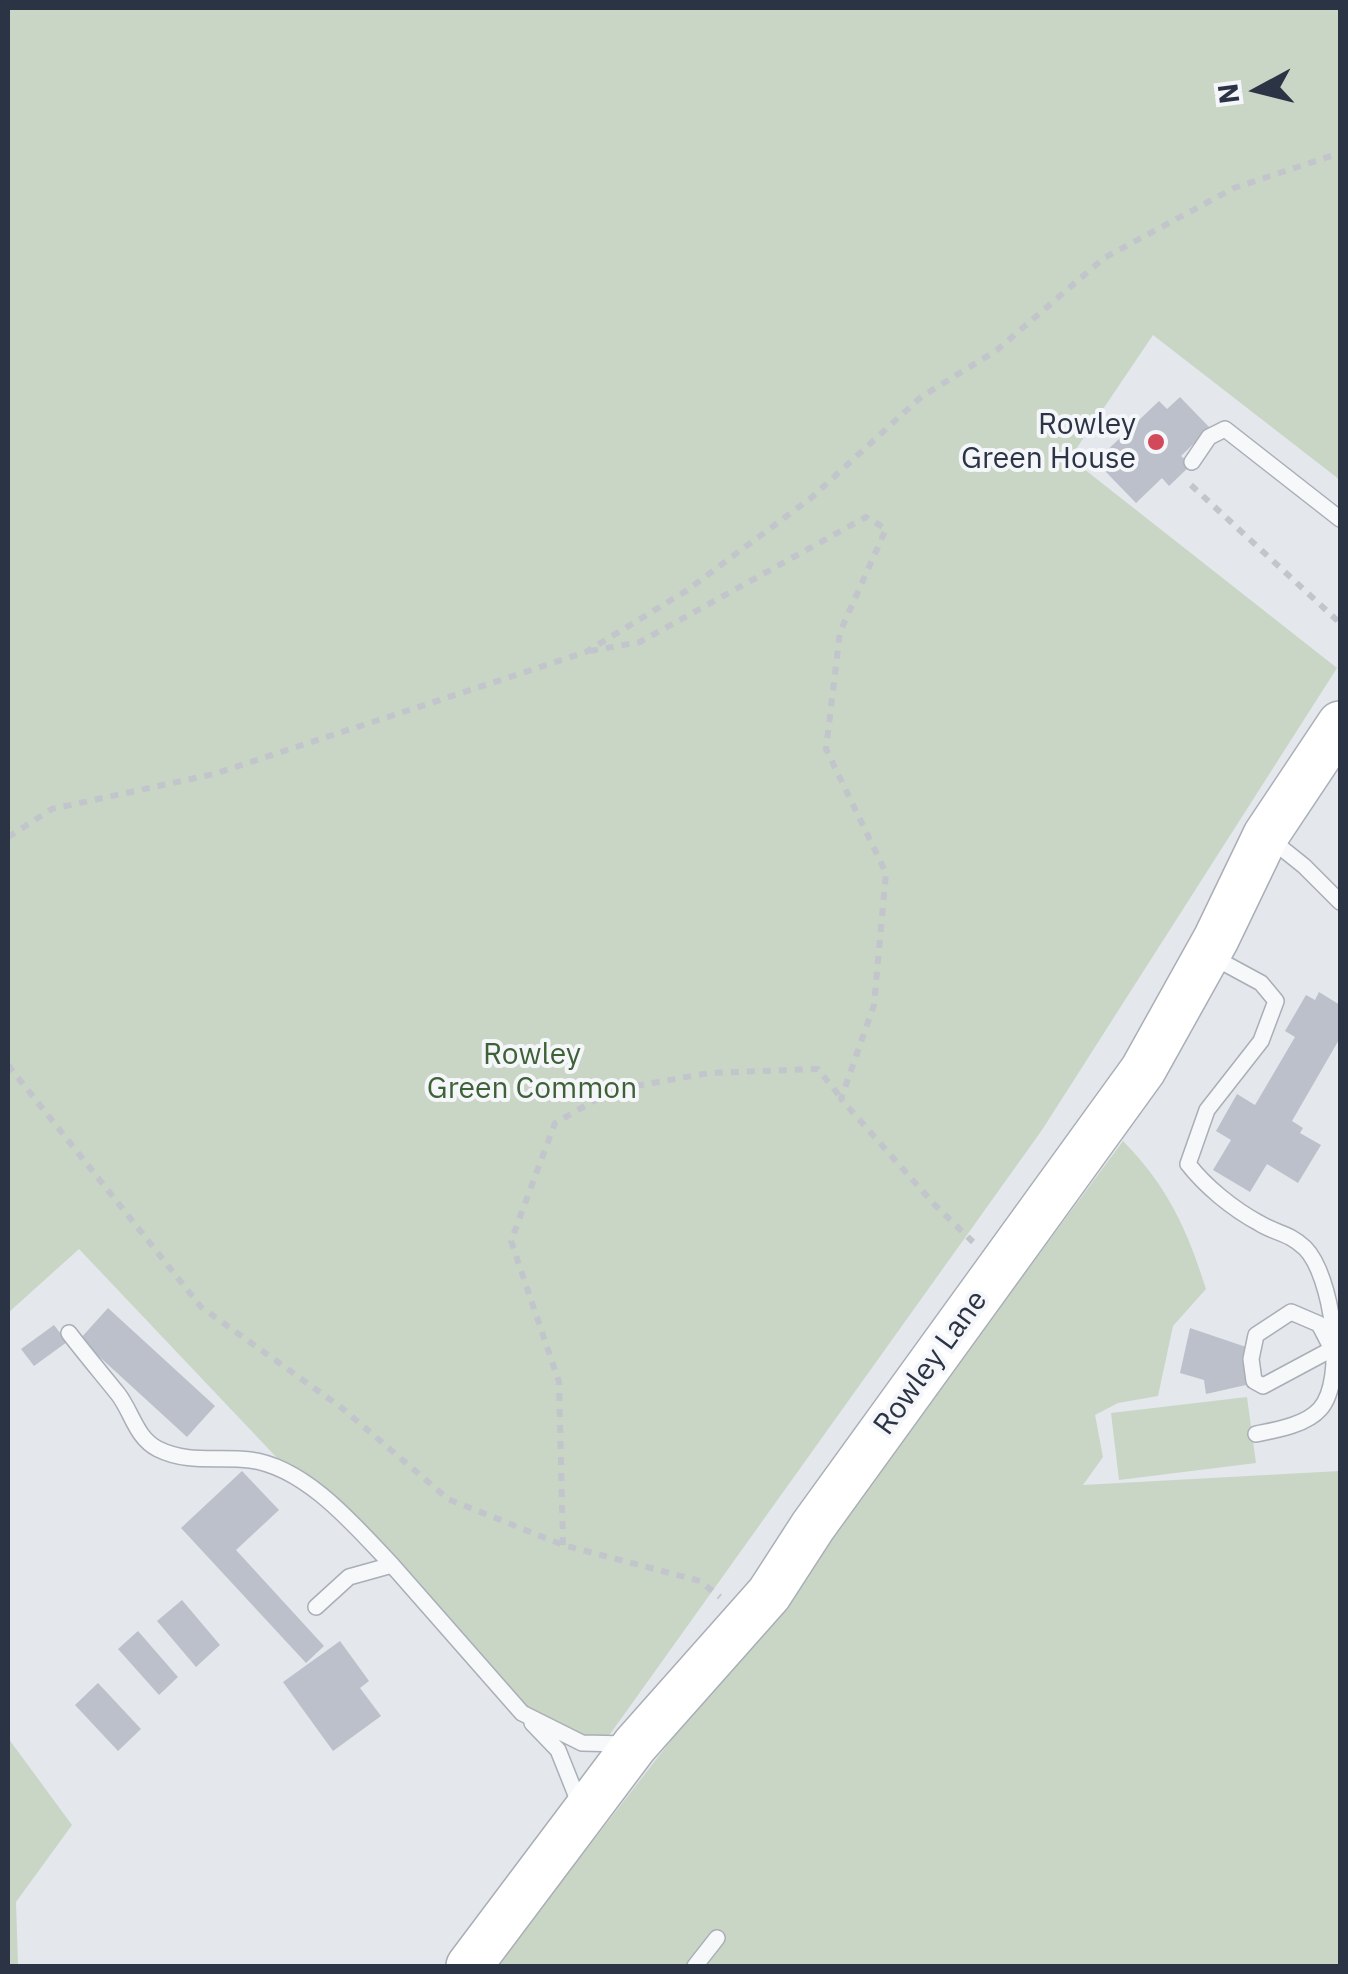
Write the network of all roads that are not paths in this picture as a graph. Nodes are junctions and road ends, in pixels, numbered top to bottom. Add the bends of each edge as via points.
1 (1192, 462) road end
2 (1340, 519) edge
3 (1340, 724) edge
4 (1266, 836) junction
5 (1340, 902) edge
6 (1208, 954) junction
7 (69, 1334) dead end
8 (1332, 1349) junction
9 (1256, 1434) dead end
10 (392, 1565) junction
11 (316, 1607) dead end
12 (522, 1712) junction
13 (635, 1744) junction
14 (584, 1816) junction
15 (718, 1938) dead end
16 (468, 1966) edge
17 (695, 1966) edge

1 - 2 lane via 1209,437 1225,429
3 - 4 street, Rowley Lane
4 - 5 lane
4 - 6 street, Rowley Lane
6 - 8 lane via 1261,983 1276,1001 1261,1041 1207,1110 1188,1164 1260,1224 1289,1234 1310,1252 1326,1288
6 - 13 street, Rowley Lane via 1143,1070 768,1594
7 - 10 lane via 157,1449 203,1460 253,1460 297,1478 341,1511
8 - 8 lane via 1319,1324 1291,1312 1256,1335 1254,1381 1263,1386
8 - 9 lane via 1332,1381 1320,1409 1286,1428
10 - 11 lane via 349,1576
10 - 12 lane
12 - 13 lane via 582,1743
12 - 14 lane via 558,1750
13 - 14 street, Rowley Lane
14 - 16 street, Rowley Lane
15 - 17 lane

